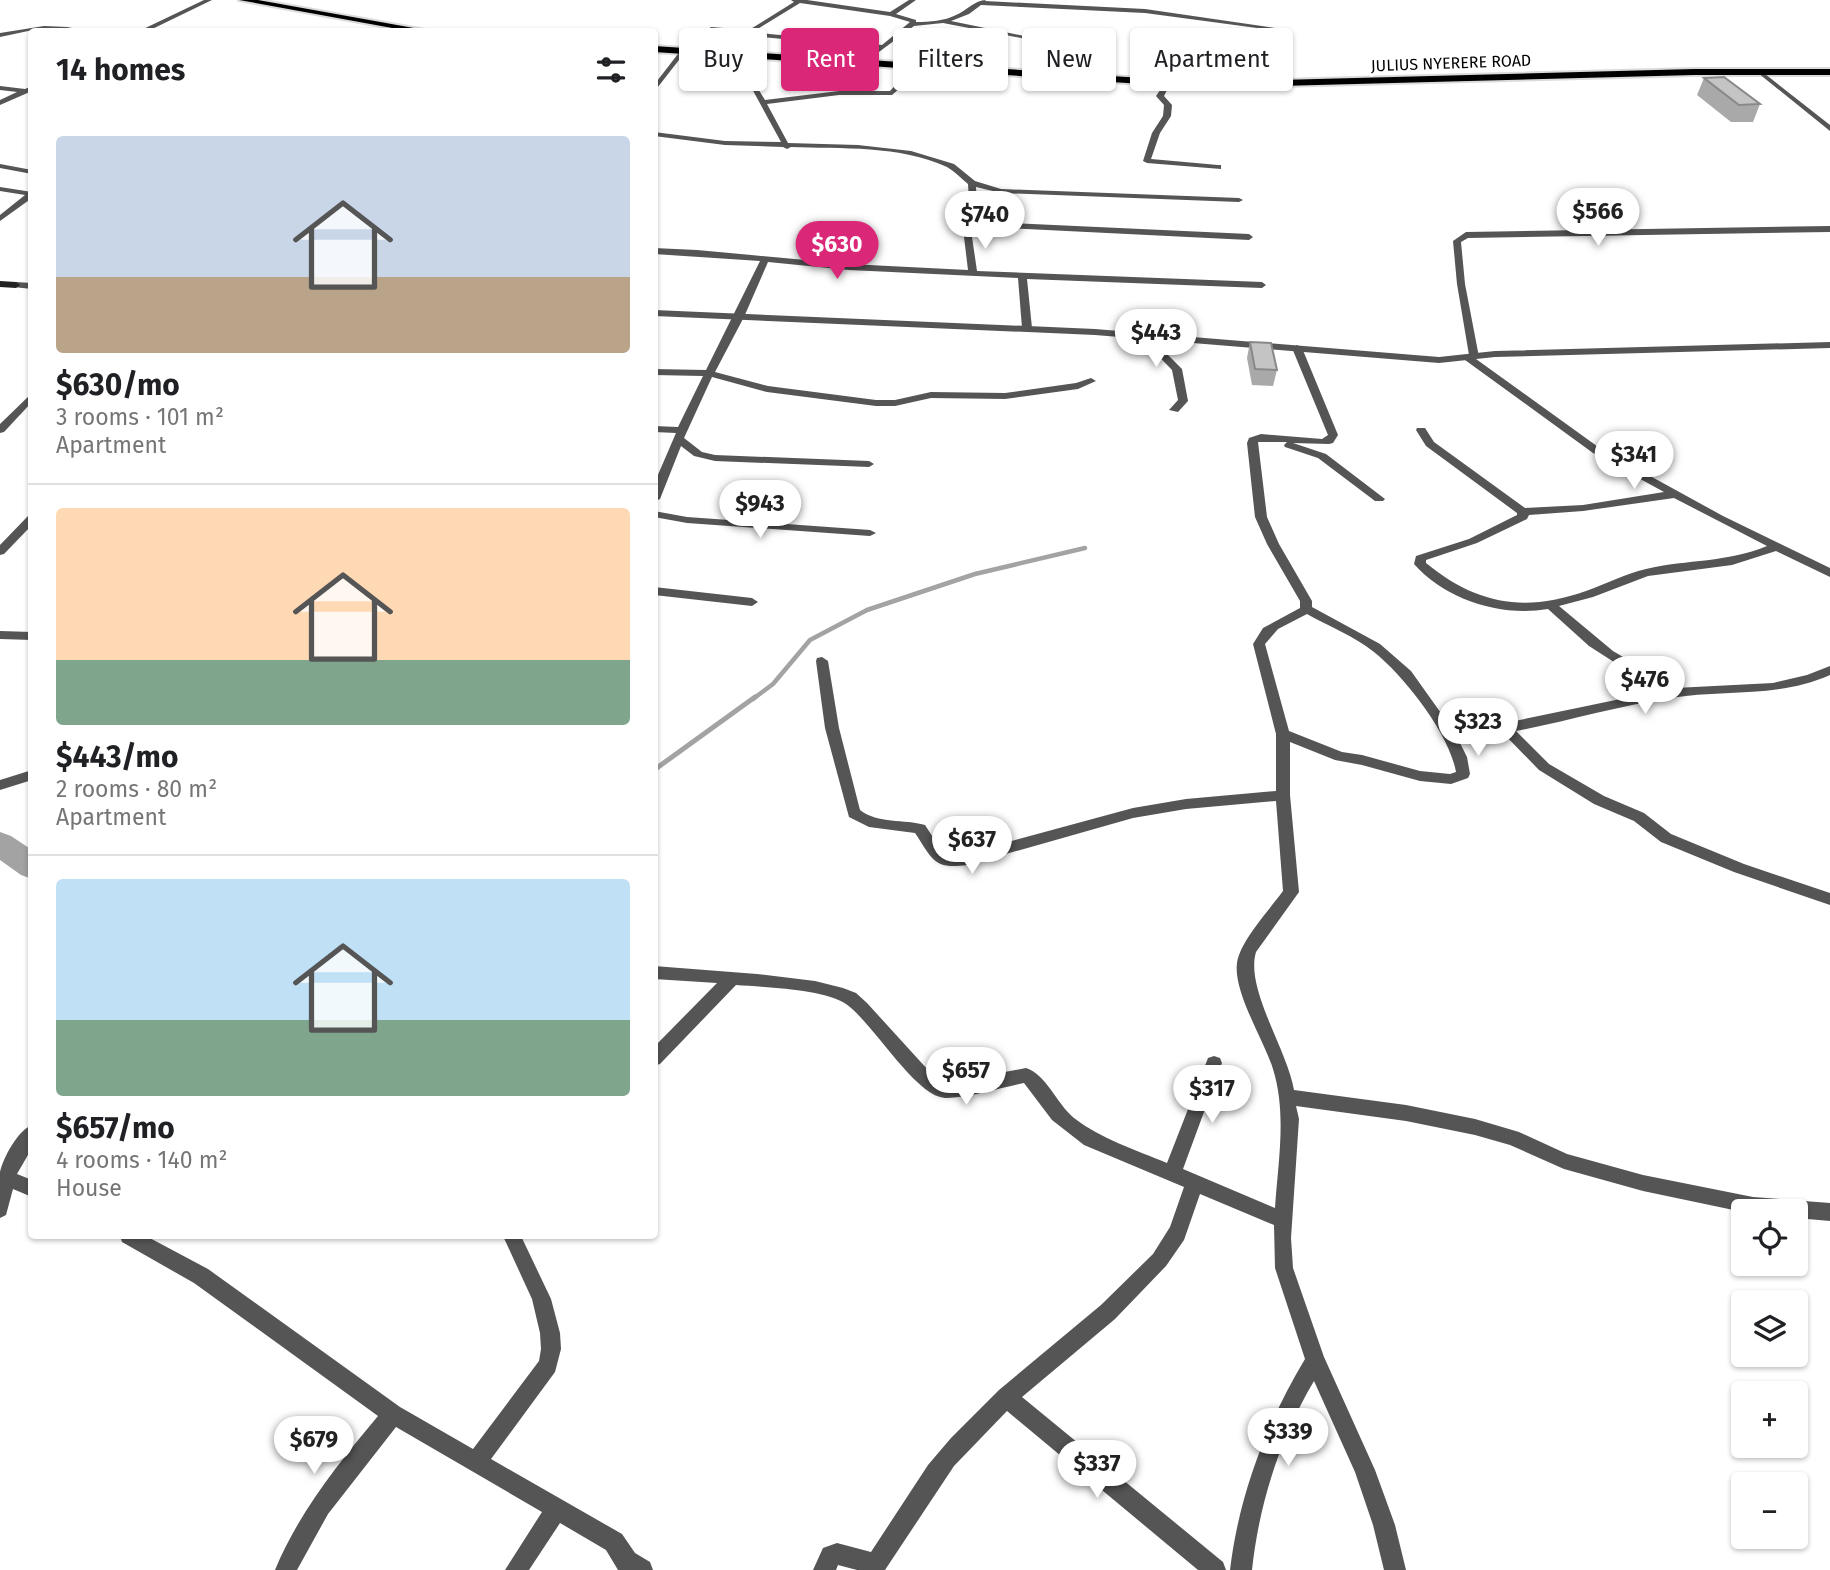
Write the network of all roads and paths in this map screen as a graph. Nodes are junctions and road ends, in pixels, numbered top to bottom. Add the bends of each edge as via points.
1 (209, 0) edge
2 (243, 0) edge
3 (797, 0) edge
4 (835, 0) edge
5 (913, 0) edge
6 (1058, 0) edge
7 (1153, 1) edge
8 (981, 2) edge
9 (826, 5) junction
10 (1048, 5) junction
11 (1145, 11) junction
12 (891, 14) junction
13 (945, 22) junction
14 (913, 24) junction
15 (149, 28) edge
16 (408, 28) edge
17 (756, 28) edge
18 (1272, 28) dead end
19 (28, 30) edge
20 (0, 35) edge
21 (767, 35) edge
22 (1022, 36) edge
23 (884, 47) junction
24 (658, 48) edge
25 (679, 51) edge
26 (879, 51) edge
27 (679, 56) edge
28 (1760, 72) junction
29 (1830, 72) edge
30 (1008, 74) edge
31 (1130, 82) edge
32 (1293, 84) edge
33 (658, 85) edge
34 (0, 88) edge
35 (28, 90) edge
36 (28, 90) edge
37 (756, 91) edge
38 (894, 91) edge
39 (1163, 91) edge
40 (0, 103) edge
41 (762, 103) junction
42 (1830, 129) edge
43 (658, 134) edge
44 (787, 147) junction
45 (0, 166) edge
46 (1219, 167) dead end
47 (13, 169) junction
48 (28, 171) edge
49 (0, 174) edge
50 (972, 183) junction
51 (0, 189) edge
52 (28, 194) edge
53 (28, 196) edge
54 (1239, 200) dead end
55 (0, 219) edge
56 (977, 221) junction
57 (1830, 229) edge
58 (1249, 237) dead end
59 (658, 251) edge
60 (765, 260) junction
61 (973, 273) junction
62 (1022, 276) junction
63 (0, 284) edge
64 (16, 285) joint
65 (1262, 285) dead end
66 (28, 286) edge
67 (658, 313) edge
68 (739, 317) junction
69 (1027, 328) junction
70 (1143, 335) junction
71 (1830, 345) edge
72 (1297, 348) junction
73 (1471, 357) junction
74 (658, 372) edge
75 (709, 373) junction
76 (1091, 381) dead end
77 (28, 401) edge
78 (1174, 410) dead end
79 (0, 430) edge
80 (658, 430) edge
81 (1421, 430) dead end
82 (680, 435) junction
83 (1279, 440) junction
84 (869, 464) dead end
85 (658, 489) edge
86 (1675, 494) junction
87 (1379, 499) dead end
88 (1523, 512) junction
89 (658, 515) edge
90 (28, 522) edge
91 (870, 533) dead end
92 (1776, 547) junction
93 (0, 552) edge
94 (1830, 573) edge
95 (658, 591) edge
96 (751, 602) dead end
97 (1552, 605) junction
98 (1306, 609) junction
99 (0, 635) edge
100 (28, 636) edge
101 (822, 662) dead end
102 (1830, 670) edge
103 (1673, 693) junction
104 (1507, 729) junction
105 (1283, 734) junction
106 (1449, 735) junction
107 (28, 776) edge
108 (0, 785) edge
109 (1283, 795) junction
110 (1830, 899) edge
111 (658, 972) edge
112 (732, 978) junction
113 (658, 1055) edge
114 (1214, 1063) dead end
115 (1287, 1097) junction
116 (28, 1138) edge
117 (1172, 1174) junction
118 (5, 1177) junction
119 (1194, 1185) junction
120 (28, 1187) edge
121 (0, 1209) edge
122 (1830, 1212) edge
123 (1283, 1220) junction
124 (134, 1239) edge
125 (513, 1239) edge
126 (1315, 1360) junction
127 (1006, 1397) junction
128 (393, 1414) junction
129 (475, 1463) junction
130 (557, 1509) junction
131 (633, 1567) edge
132 (881, 1567) edge
133 (286, 1570) edge
134 (516, 1570) edge
135 (824, 1570) edge
136 (1215, 1570) edge
137 (1241, 1570) edge
138 (1395, 1570) edge

1 - 15 street
2 - 16 highway
3 - 9 street
3 - 17 street
4 - 9 street
5 - 12 street
6 - 10 street
7 - 11 street
8 - 10 street
8 - 13 street via 964,16
9 - 12 street
10 - 11 street
11 - 18 street
12 - 14 street
13 - 14 street
13 - 22 street
14 - 23 street
19 - 20 street
21 - 23 street
23 - 26 street
24 - 25 highway, JULIUS NYERERE ROAD
27 - 33 street
28 - 29 highway, JULIUS NYERERE ROAD
28 - 32 highway, JULIUS NYERERE ROAD
28 - 42 street
30 - 31 highway, JULIUS NYERERE ROAD
34 - 35 street
36 - 40 street
37 - 41 street
38 - 41 street
39 - 46 street via 1160,96 1168,113 1147,161
41 - 44 street
43 - 44 street
44 - 50 street via 911,153 951,166
45 - 47 street
47 - 48 street
47 - 49 street
50 - 54 street via 1014,192
50 - 56 street
51 - 52 street
53 - 55 street
56 - 58 street via 996,226
56 - 61 street via 968,237
57 - 73 street via 1466,234 1457,241
59 - 60 street
60 - 61 street
60 - 68 street
61 - 62 street
62 - 65 street
62 - 69 street
63 - 64 main road
64 - 66 street
67 - 68 street
68 - 69 street
68 - 75 street
69 - 70 street
70 - 72 street
70 - 78 street via 1177,369 1183,401
71 - 73 street
72 - 73 street via 1439,360
72 - 83 street via 1334,435 1322,442
73 - 86 street via 1597,452
74 - 75 street
75 - 76 street via 767,389 895,403 931,395 1005,396
75 - 82 street
77 - 79 street
80 - 82 street
81 - 88 street via 1430,444
82 - 84 street via 698,454 715,458
82 - 85 street
83 - 87 street via 1322,457
83 - 98 street via 1253,439 1261,517 1306,601
86 - 88 street via 1604,506
86 - 92 street
88 - 97 street via 1523,517 1474,541 1420,558 1420,564 1441,584 1470,599 1495,605
89 - 91 street
90 - 93 street
92 - 94 street
92 - 97 street via 1726,563 1639,574
95 - 96 street
97 - 103 street via 1584,638
98 - 105 street via 1270,627 1259,644
98 - 106 street via 1393,660
99 - 100 street
101 - 109 street via 832,728 854,813 880,825 920,829 934,855 945,860 967,859 1133,813
102 - 103 street via 1807,682
103 - 104 street
104 - 106 street
104 - 110 street via 1544,767 1599,800 1639,817 1666,838 1739,869
105 - 106 street via 1340,757 1451,779 1463,774
105 - 109 street
107 - 108 street
109 - 115 street via 1292,892 1249,950 1245,963 1246,982 1282,1070
111 - 112 street
112 - 113 street
112 - 117 street via 841,993 861,1008 934,1088 946,1091 1026,1075 1069,1125 1090,1139
114 - 117 street
115 - 122 street via 1475,1127 1564,1161 1643,1183 1753,1206
115 - 123 street via 1290,1119
116 - 118 street
117 - 119 street
118 - 120 street
118 - 121 street
119 - 123 street
119 - 127 street via 1183,1223 1168,1250 1094,1327
123 - 126 street via 1284,1268
124 - 128 street via 201,1276
125 - 129 street via 549,1321 551,1356
126 - 137 street via 1285,1412 1266,1465 1243,1546
126 - 138 street via 1365,1470
127 - 132 street via 957,1446 928,1484
127 - 136 street
128 - 129 street
128 - 133 street via 328,1492
129 - 130 street
130 - 131 street via 614,1542
130 - 134 street
132 - 135 street via 837,1554

